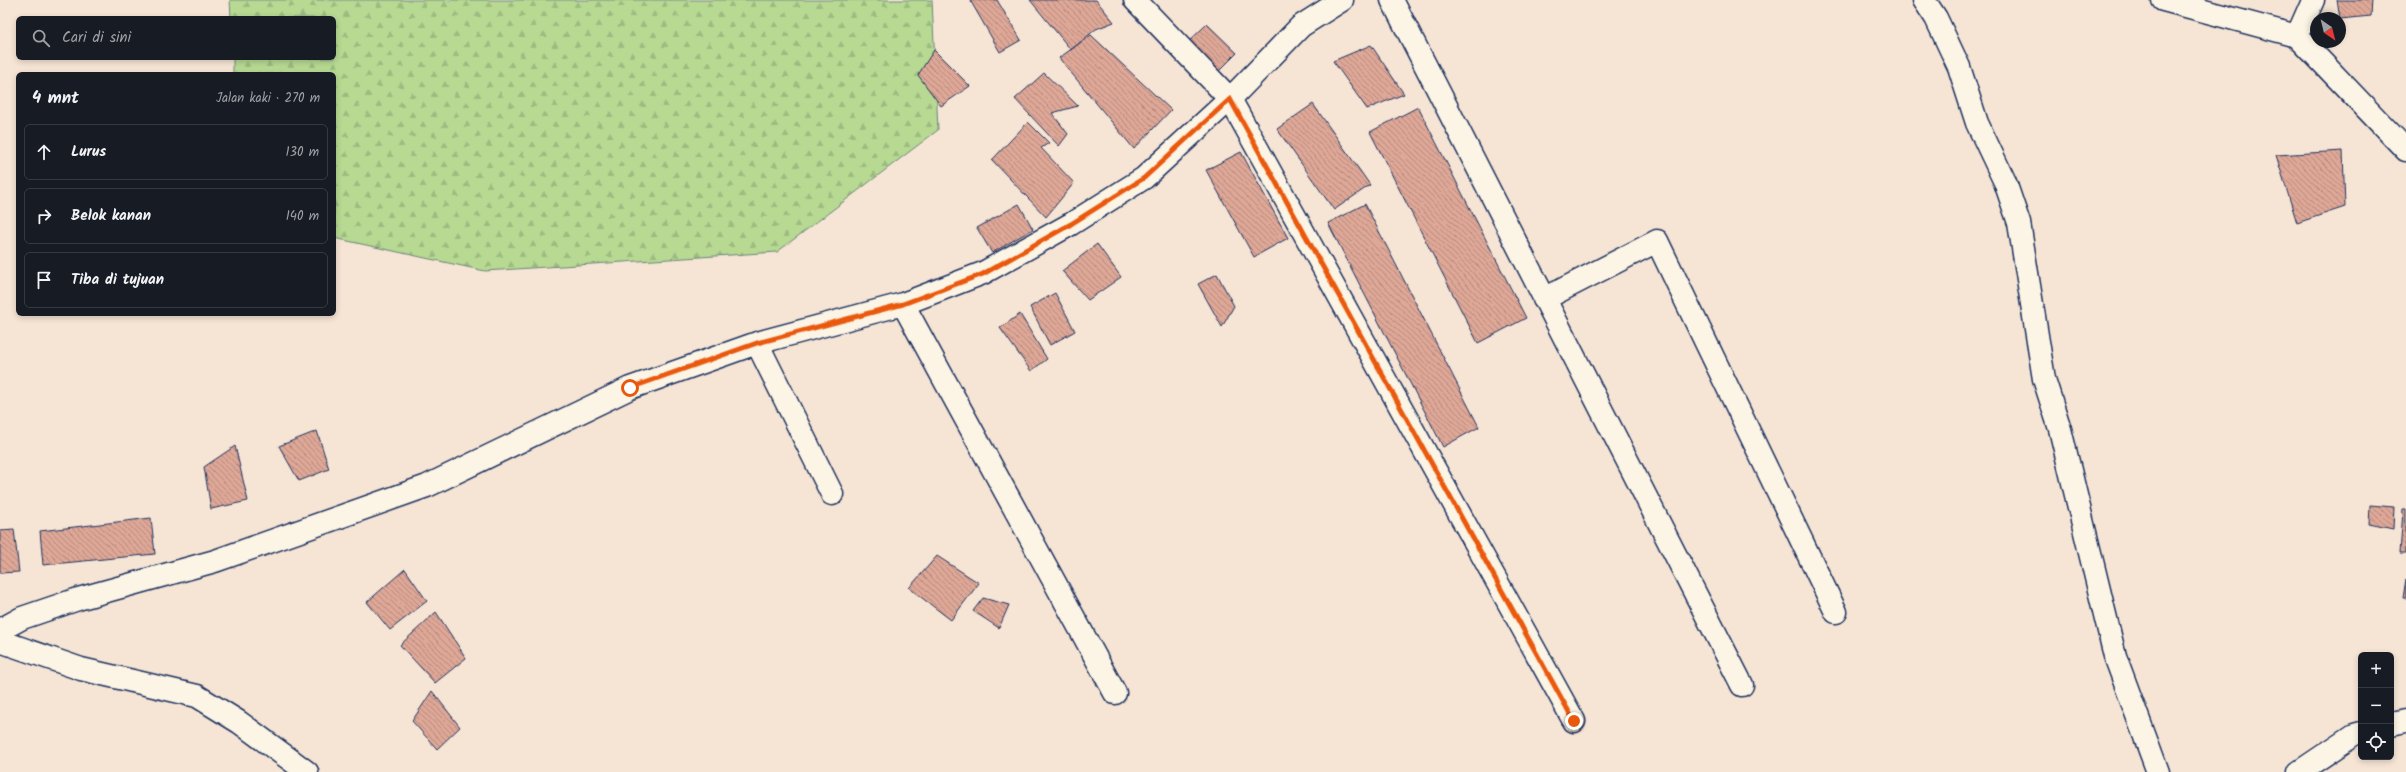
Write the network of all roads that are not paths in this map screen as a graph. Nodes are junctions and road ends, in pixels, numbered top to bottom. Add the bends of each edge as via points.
1 (1135, 0) edge
2 (1342, 0) edge
3 (1392, 0) edge
4 (1924, 0) edge
5 (2163, 0) edge
6 (2313, 0) edge
7 (2297, 36) junction
8 (1230, 99) junction
9 (2406, 150) edge
10 (1544, 299) junction
11 (903, 304) junction
12 (757, 343) junction
13 (832, 494) dead end
14 (1836, 612) dead end
15 (0, 630) edge
16 (0, 641) edge
17 (1742, 686) dead end
18 (1115, 693) dead end
19 (1574, 721) dead end
20 (2406, 721) edge
21 (2394, 723) edge
22 (2358, 734) edge
23 (307, 772) edge
24 (2158, 772) edge
25 (2299, 772) edge

1 - 8 street
2 - 8 street via 1302,26
3 - 10 street
4 - 24 street via 1936,18 1959,67 1977,123 2005,182 2019,223 2044,379 2060,429 2115,656
5 - 7 street
6 - 7 street
7 - 9 street
8 - 11 street via 1137,182 1071,224 983,274
8 - 19 street
10 - 14 street via 1657,241
10 - 17 street
11 - 12 street
11 - 18 street
12 - 13 street
12 - 15 street via 630,388 427,486 214,561 78,599 22,618
16 - 23 street via 81,669 197,696 239,722
20 - 21 street
22 - 25 street

